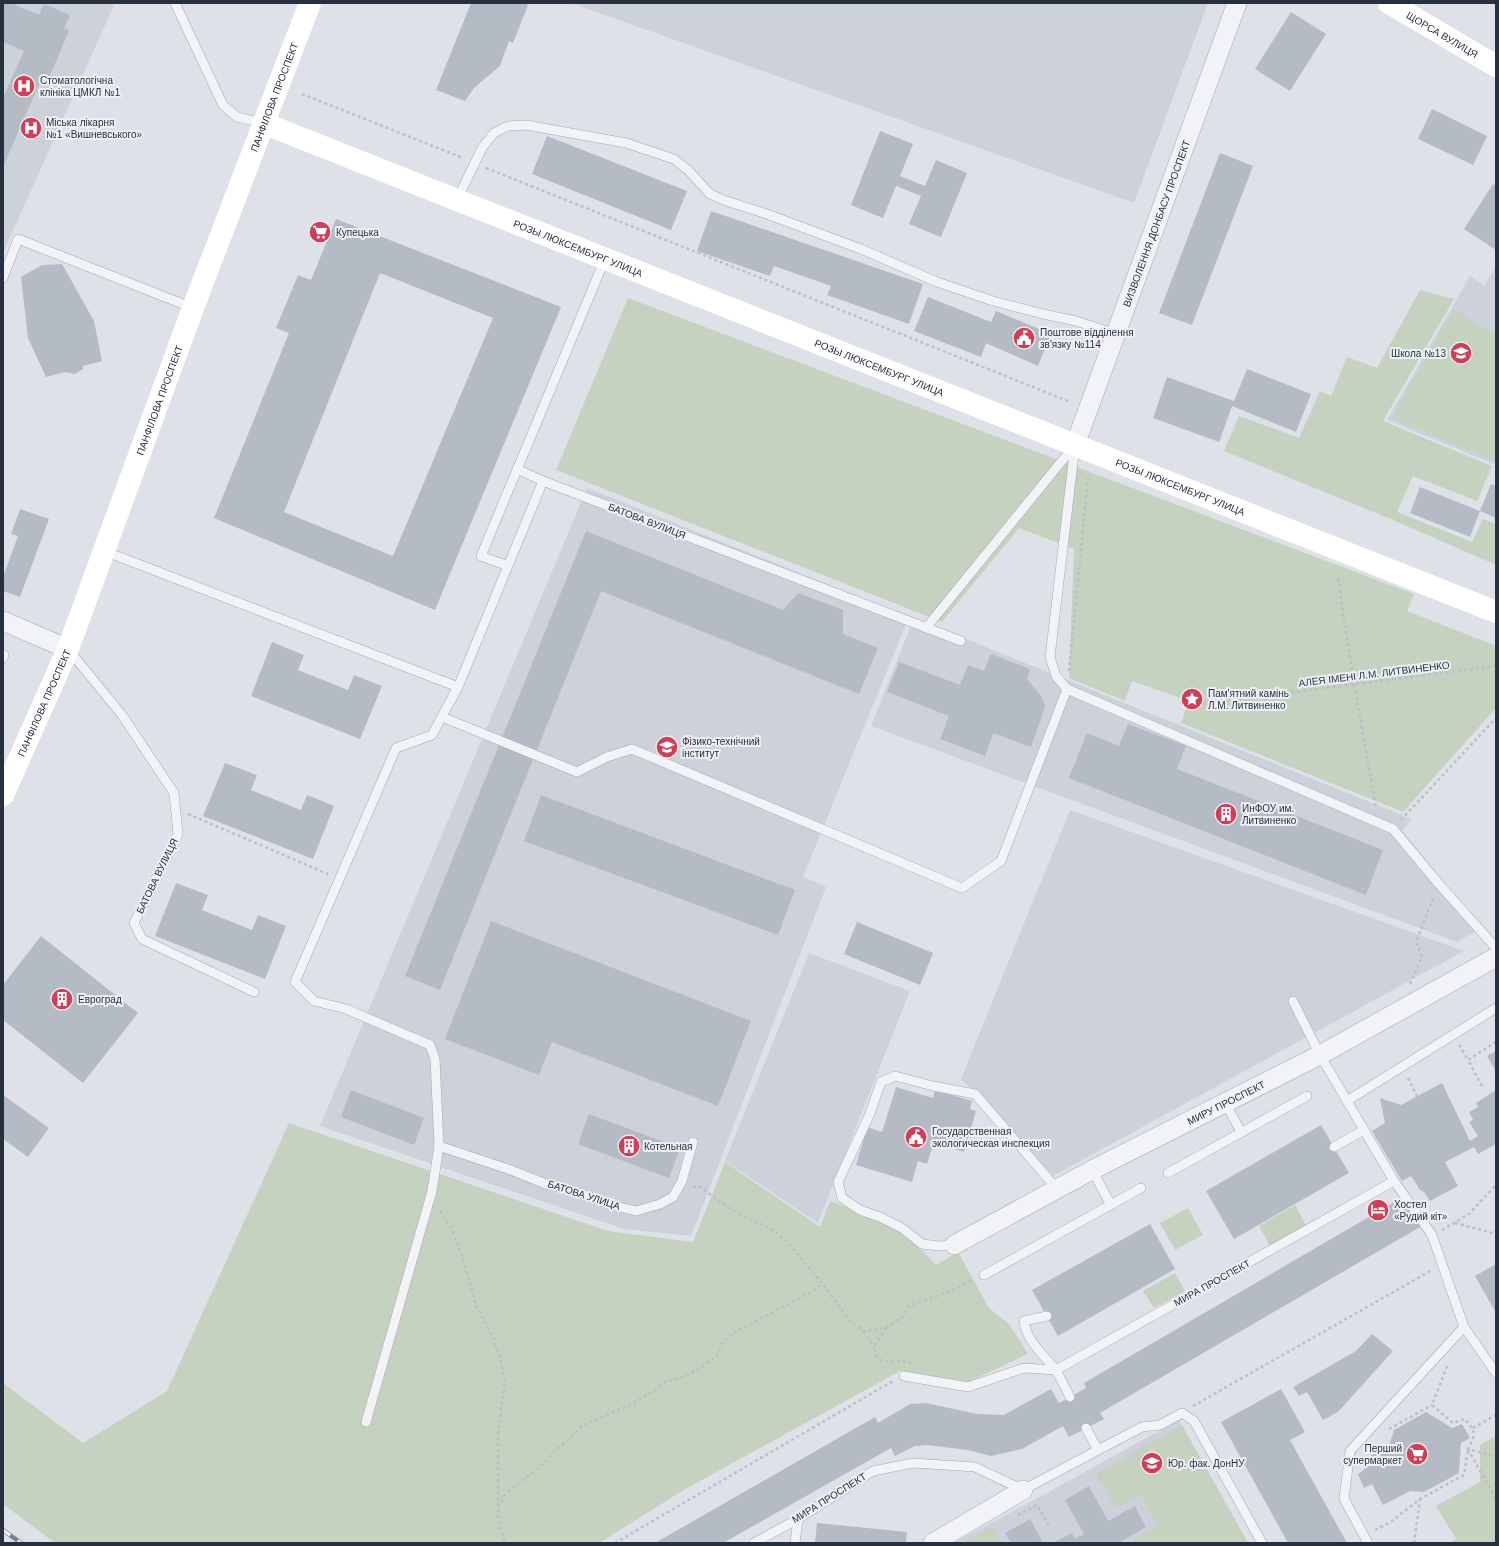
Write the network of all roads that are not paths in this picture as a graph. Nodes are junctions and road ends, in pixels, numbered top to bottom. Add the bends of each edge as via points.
1 (175, 3) edge
2 (310, 3) edge
3 (1237, 3) edge
4 (1389, 3) edge
5 (1496, 66) edge
6 (263, 123) junction
7 (457, 200) junction
8 (605, 259) junction
9 (3, 278) edge
10 (193, 308) junction
11 (1116, 334) junction
12 (1075, 444) junction
13 (517, 469) junction
14 (542, 481) junction
15 (104, 551) junction
16 (508, 566) junction
17 (1496, 612) edge
18 (3, 621) edge
19 (926, 628) junction
20 (961, 641) dead end
21 (68, 649) junction
22 (458, 687) junction
23 (1067, 689) junction
24 (442, 717) junction
25 (3, 795) edge
26 (1496, 948) edge
27 (1496, 957) edge
28 (254, 992) dead end
29 (1293, 1001) dead end
30 (1496, 1008) edge
31 (1320, 1055) junction
32 (1307, 1096) dead end
33 (1347, 1101) junction
34 (1225, 1102) junction
35 (1364, 1130) junction
36 (1241, 1132) junction
37 (692, 1142) dead end
38 (439, 1146) junction
39 (1334, 1147) dead end
40 (1092, 1170) junction
41 (1168, 1173) dead end
42 (1394, 1182) junction
43 (1141, 1188) dead end
44 (1057, 1189) junction
45 (1111, 1205) junction
46 (954, 1245) joint
47 (984, 1275) road end
48 (1047, 1316) dead end
49 (1464, 1327) junction
50 (1056, 1370) junction
51 (1496, 1373) edge
52 (904, 1376) road end
53 (1070, 1397) dead end
54 (366, 1422) dead end
55 (1086, 1428) dead end
56 (1098, 1450) junction
57 (1023, 1490) junction
58 (798, 1519) junction
59 (1366, 1540) edge
60 (754, 1543) edge
61 (795, 1543) edge
62 (933, 1543) edge
63 (1262, 1543) edge

1 - 6 lane via 223,105 237,117
2 - 6 street, ПАНФІЛОВА ПРОСПЕКТ
3 - 11 street, ВИЗВОЛЕННЯ ДОНБАСУ ПРОСПЕКТ
4 - 5 street, ЩОРСА ВУЛИЦЯ
6 - 7 street, РОЗЫ ЛЮКСЕМБУРГ УЛИЦА
6 - 10 street, ПАНФІЛОВА ПРОСПЕКТ
7 - 8 street, РОЗЫ ЛЮКСЕМБУРГ УЛИЦА
7 - 11 lane via 482,148 494,133 508,126 526,125 626,143 674,159 710,194 726,201 861,249 937,282 1043,314 1076,320
8 - 12 street, РОЗЫ ЛЮКСЕМБУРГ УЛИЦА
8 - 13 lane
9 - 10 lane via 18,239
10 - 15 street, ПАНФІЛОВА ПРОСПЕКТ
11 - 12 street, ВИЗВОЛЕННЯ ДОНБАСУ ПРОСПЕКТ
12 - 17 street, РОЗЫ ЛЮКСЕМБУРГ УЛИЦА
12 - 19 lane
12 - 23 lane via 1050,657 1056,676
13 - 14 lane, БАТОВА ВУЛИЦЯ
13 - 16 lane via 481,556
14 - 16 lane
14 - 19 lane, БАТОВА ВУЛИЦЯ
15 - 21 street, ПАНФІЛОВА ПРОСПЕКТ
15 - 22 lane
16 - 22 lane
18 - 21 street
19 - 20 lane, БАТОВА ВУЛИЦЯ
21 - 25 street, ПАНФІЛОВА ПРОСПЕКТ
21 - 28 lane, БАТОВА ВУЛИЦЯ via 122,716 174,794 178,834 134,923 142,939
22 - 24 lane
23 - 24 lane via 1001,860 962,888 632,749 606,757 577,772
23 - 26 lane via 1393,830
24 - 38 lane via 432,735 396,748 296,982 314,1001 346,1009 430,1045 435,1059
27 - 31 street, МИРУ ПРОСПЕКТ
29 - 31 lane
30 - 33 lane
31 - 33 lane
31 - 34 street, МИРУ ПРОСПЕКТ
32 - 36 lane
33 - 35 lane
34 - 36 lane
34 - 40 street, МИРУ ПРОСПЕКТ
35 - 39 lane
35 - 42 lane
36 - 41 lane
37 - 38 lane, БАТОВА УЛИЦА via 682,1181 674,1197 660,1204 636,1210 546,1184 508,1168
38 - 54 lane via 432,1191
40 - 44 street, МИРУ ПРОСПЕКТ
40 - 45 lane
42 - 49 lane via 1432,1235
42 - 50 lane, МИРА ПРОСПЕКТ
43 - 45 lane
44 - 46 street, МИРУ ПРОСПЕКТ
44 - 46 lane via 975,1094 895,1076 881,1082 866,1122 838,1182 842,1198 860,1210 902,1228 922,1244
45 - 47 lane
48 - 50 lane via 1024,1321 1025,1328 1031,1341
49 - 51 lane
49 - 59 lane via 1350,1452 1344,1499
50 - 52 lane via 1024,1368 968,1387
50 - 53 lane
55 - 56 lane
56 - 57 lane
56 - 63 lane via 1142,1427 1160,1425 1182,1413 1194,1421
57 - 58 lane, МИРА ПРОСПЕКТ via 975,1467 913,1463 873,1471
57 - 62 street
58 - 60 lane, МИРА ПРОСПЕКТ
58 - 61 lane

